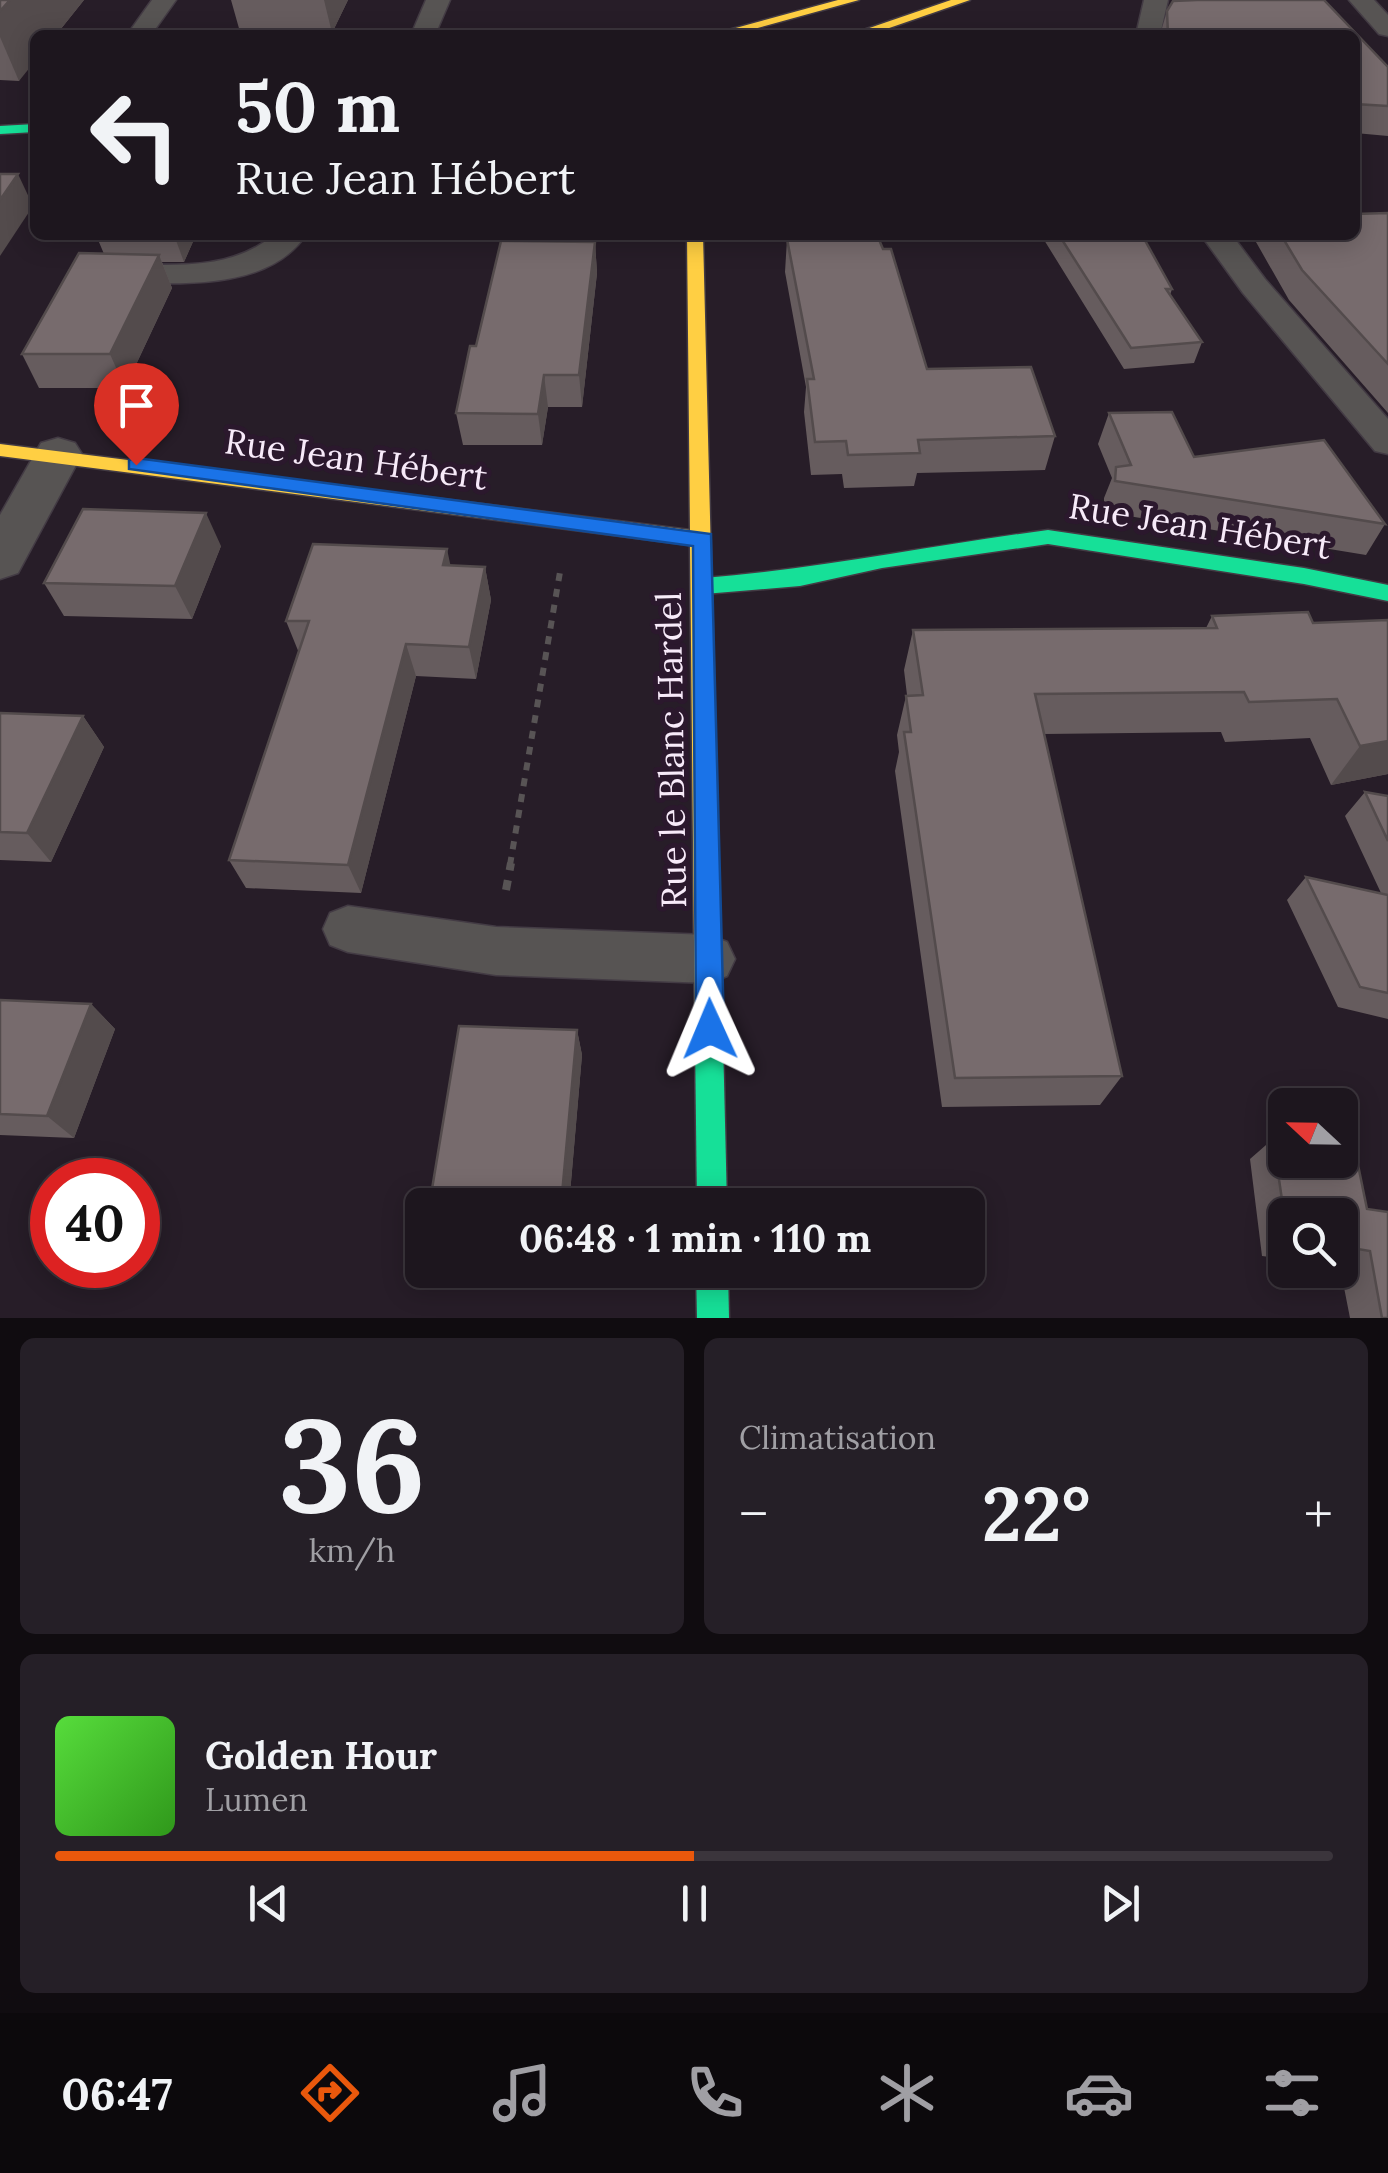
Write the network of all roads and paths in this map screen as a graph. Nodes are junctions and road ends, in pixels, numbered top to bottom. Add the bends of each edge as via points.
1 (164, 0) edge
2 (438, 0) edge
3 (853, 0) edge
4 (964, 0) edge
5 (1156, 0) edge
6 (1361, 0) edge
7 (1388, 29) edge
8 (143, 30) edge
9 (426, 30) edge
10 (737, 30) edge
11 (871, 30) edge
12 (1149, 30) edge
13 (30, 128) edge
14 (0, 130) edge
15 (284, 240) edge
16 (695, 240) edge
17 (1220, 240) edge
18 (79, 273) edge
19 (1388, 442) edge
20 (0, 450) edge
21 (58, 454) junction
22 (703, 540) junction
23 (562, 556) dead end
24 (0, 560) edge
25 (704, 586) junction
26 (1388, 592) edge
27 (348, 929) dead end
28 (496, 951) junction
29 (709, 959) junction
30 (712, 1188) edge
31 (712, 1288) edge
32 (713, 1318) edge

1 - 8 lane
2 - 9 lane
3 - 10 street
4 - 11 street
5 - 12 lane
6 - 7 lane
13 - 14 street
15 - 18 lane via 252,261 217,271
16 - 22 street, Rue le Blanc Hardel
17 - 19 lane
20 - 21 street, Rue Jean Hébert
21 - 22 street, Rue Jean Hébert
21 - 24 street
22 - 25 street, Rue le Blanc Hardel
23 - 28 path
25 - 26 street, Rue Jean Hébert via 800,578 1048,537
25 - 29 street, Rue le Blanc Hardel
27 - 28 lane
28 - 29 lane
29 - 30 street, Rue le Blanc Hardel
31 - 32 street

